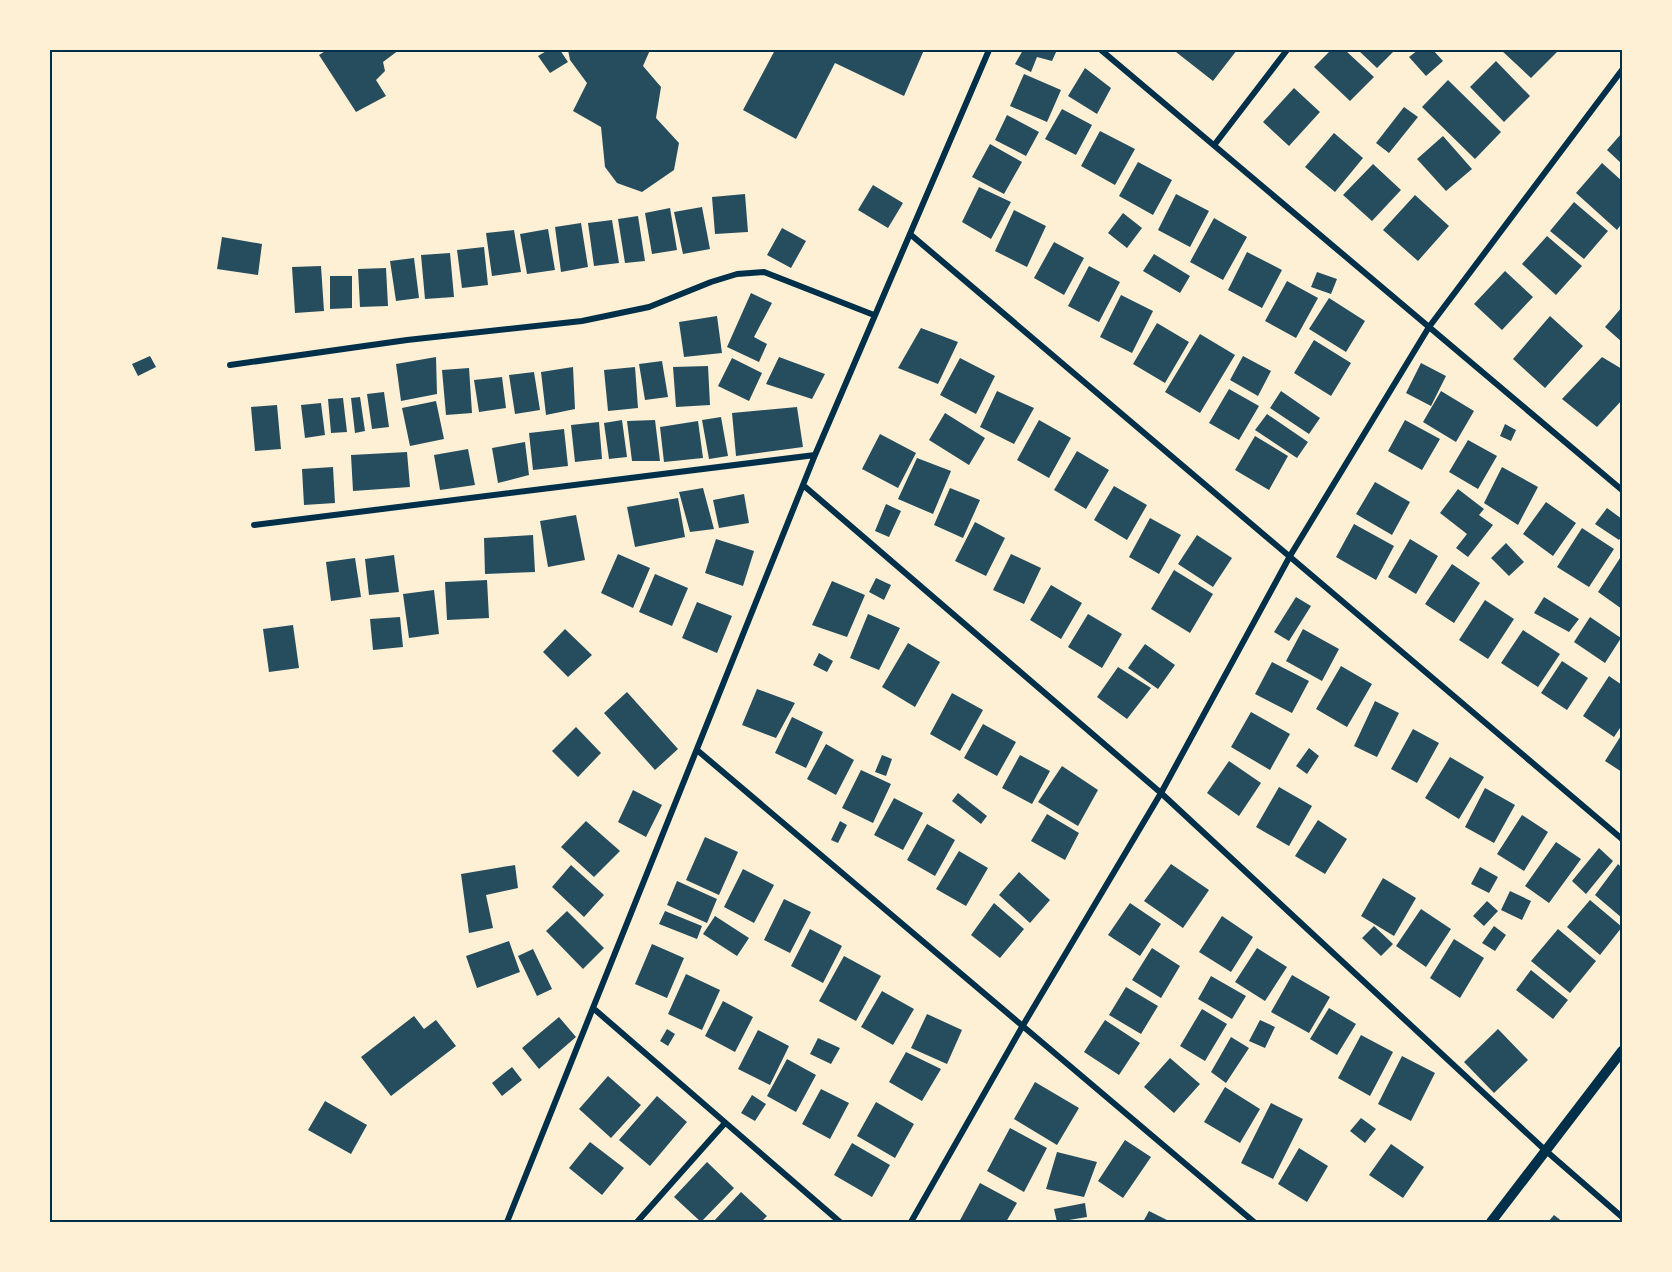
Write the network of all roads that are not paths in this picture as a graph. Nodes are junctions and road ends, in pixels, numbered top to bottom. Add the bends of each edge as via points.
1 (989, 50) edge
2 (1101, 50) edge
3 (1287, 50) edge
4 (1623, 70) edge
5 (1215, 144) junction
6 (910, 234) junction
7 (874, 315) junction
8 (1429, 327) junction
9 (230, 365) dead end
10 (815, 455) junction
11 (803, 485) junction
12 (1623, 490) edge
13 (254, 525) dead end
14 (1290, 556) junction
15 (697, 750) junction
16 (1161, 793) junction
17 (1623, 839) edge
18 (593, 1008) junction
19 (1022, 1028) junction
20 (1623, 1051) edge
21 (725, 1123) junction
22 (1545, 1150) junction
23 (1623, 1217) edge
24 (507, 1222) edge
25 (637, 1222) edge
26 (840, 1222) edge
27 (911, 1222) edge
28 (1254, 1222) edge
29 (1491, 1222) edge

1 - 6 street
2 - 5 street
3 - 5 street
4 - 8 street
5 - 8 street
6 - 7 street
6 - 14 street
7 - 9 street via 764,272 737,274 649,307 582,321
7 - 10 street
8 - 12 street
8 - 14 street
10 - 11 street
10 - 13 street
11 - 15 street
11 - 16 street
14 - 16 street
14 - 17 street
15 - 18 street
15 - 19 street
16 - 19 street
16 - 22 street
18 - 21 street
18 - 24 street
19 - 27 street
19 - 28 street
20 - 22 street
21 - 25 street
21 - 26 street
22 - 23 street
22 - 29 street

